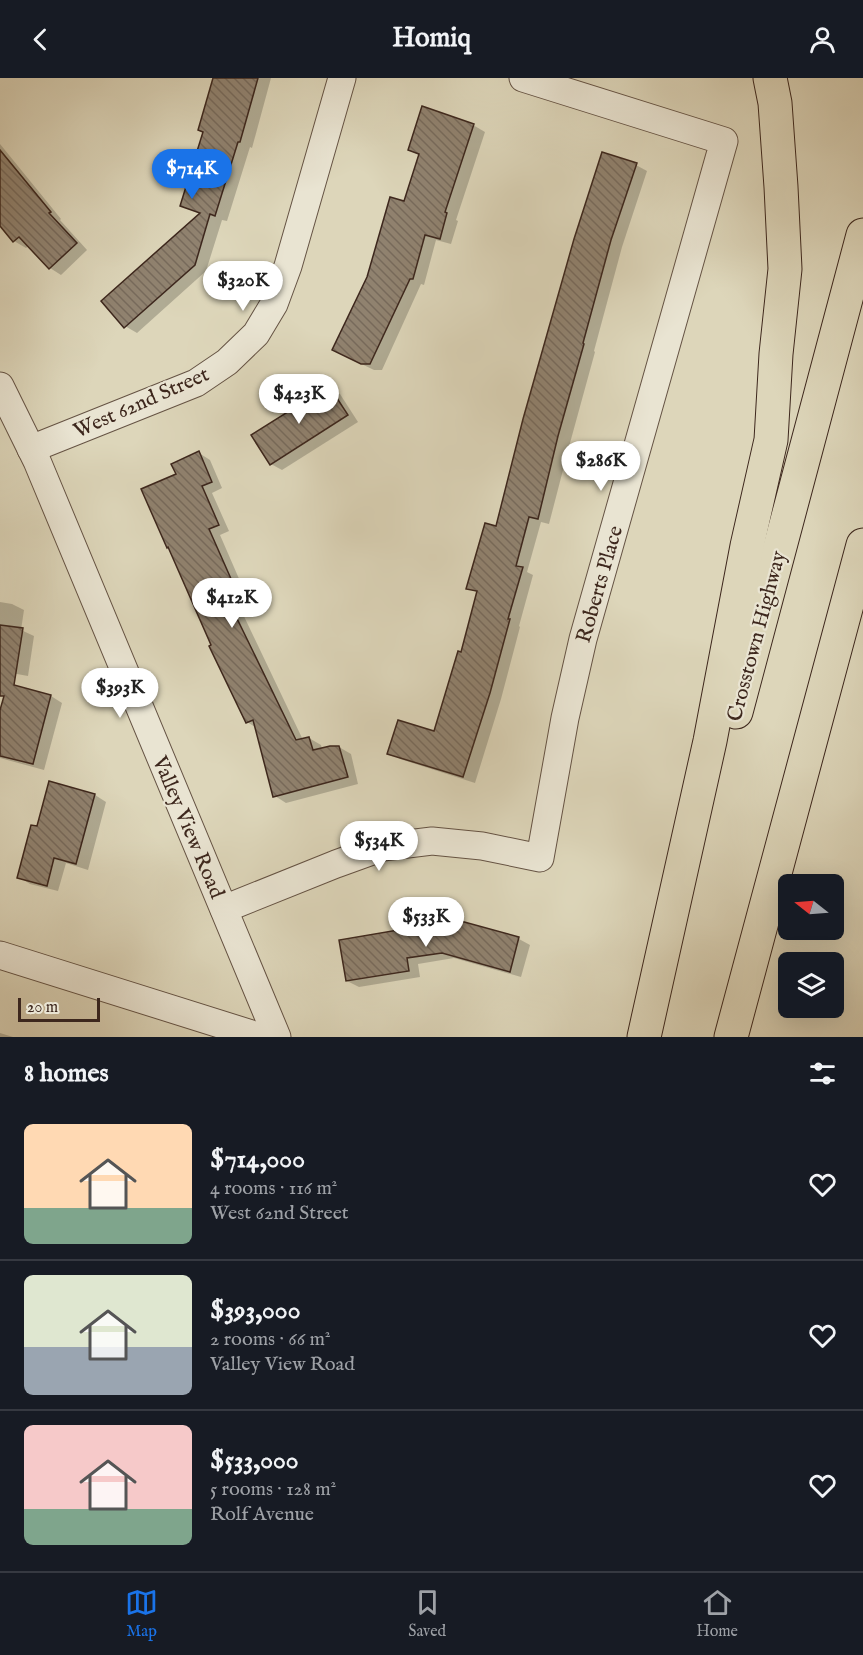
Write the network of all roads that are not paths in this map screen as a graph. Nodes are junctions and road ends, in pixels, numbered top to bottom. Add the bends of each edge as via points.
1 (342, 78) edge
2 (524, 78) edge
3 (770, 78) edge
4 (863, 235) edge
5 (0, 386) edge
6 (31, 449) junction
7 (863, 545) edge
8 (863, 565) edge
9 (845, 610) junction
10 (224, 909) junction
11 (0, 955) edge
12 (261, 1037) edge
13 (277, 1037) edge
14 (646, 1037) edge
15 (731, 1037) edge

1 - 6 street, West 62nd Street via 288,266 274,304 256,334 227,362 196,383
2 - 10 street, Roberts Place via 724,141 583,639 540,858 432,841 383,847
3 - 14 highway via 775,103 785,269 771,440
4 - 14 highway, Crosstown Highway
5 - 6 street, Valley View Road
6 - 10 street, Valley View Road
7 - 9 highway
8 - 9 highway
9 - 15 highway
10 - 13 street, Valley View Road
11 - 12 street

